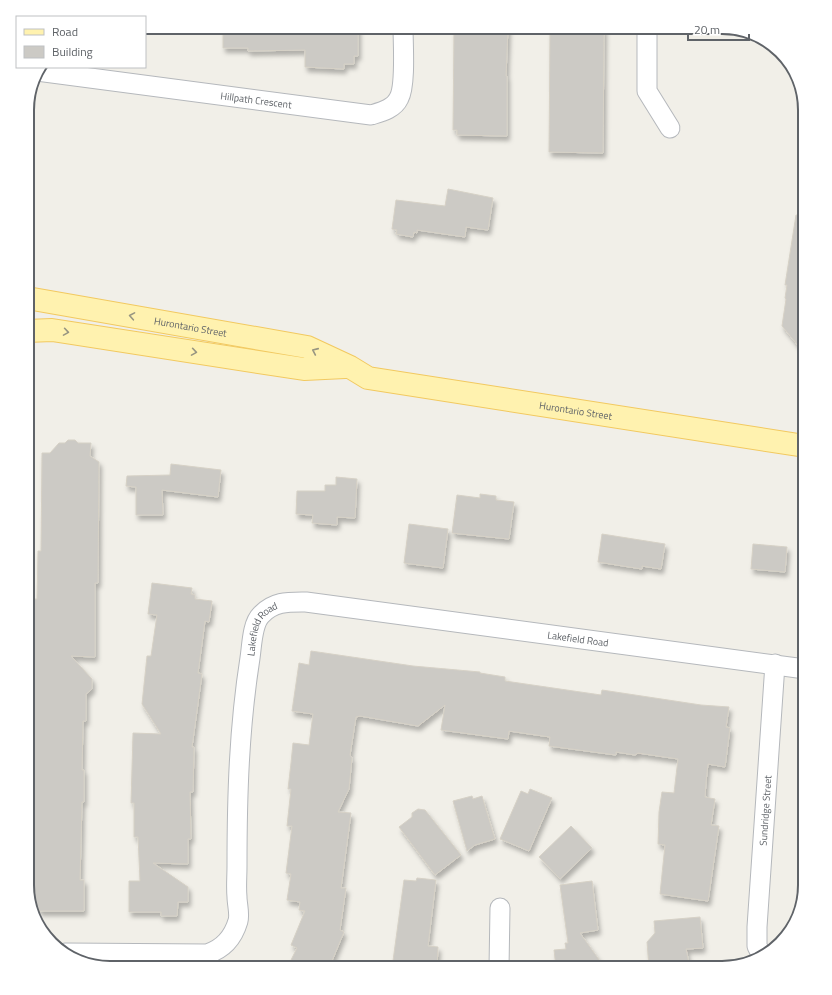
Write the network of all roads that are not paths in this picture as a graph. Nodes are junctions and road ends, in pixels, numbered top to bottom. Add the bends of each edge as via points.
1 (403, 34) edge
2 (648, 34) edge
3 (45, 72) edge
4 (670, 128) dead end
5 (34, 299) edge
6 (34, 331) edge
7 (350, 367) junction
8 (798, 445) edge
9 (775, 664) junction
10 (798, 668) edge
11 (500, 908) dead end
12 (760, 951) edge
13 (77, 953) edge
14 (499, 961) edge

1 - 3 street, Hillpath Crescent via 402,86 399,99 388,109 371,115
2 - 4 street via 647,91
7 -> 5 main road, Hurontario Street via 306,347
6 -> 7 main road via 52,330 304,369
7 - 8 main road, Hurontario Street via 368,378
9 - 10 street, Lakefield Road
9 - 12 street, Sundridge Street via 757,927 757,946
9 - 13 street, Lakefield Road via 306,602 286,602 272,606 260,616 254,634 238,750 239,919 234,932 218,950 207,954
11 - 14 street

